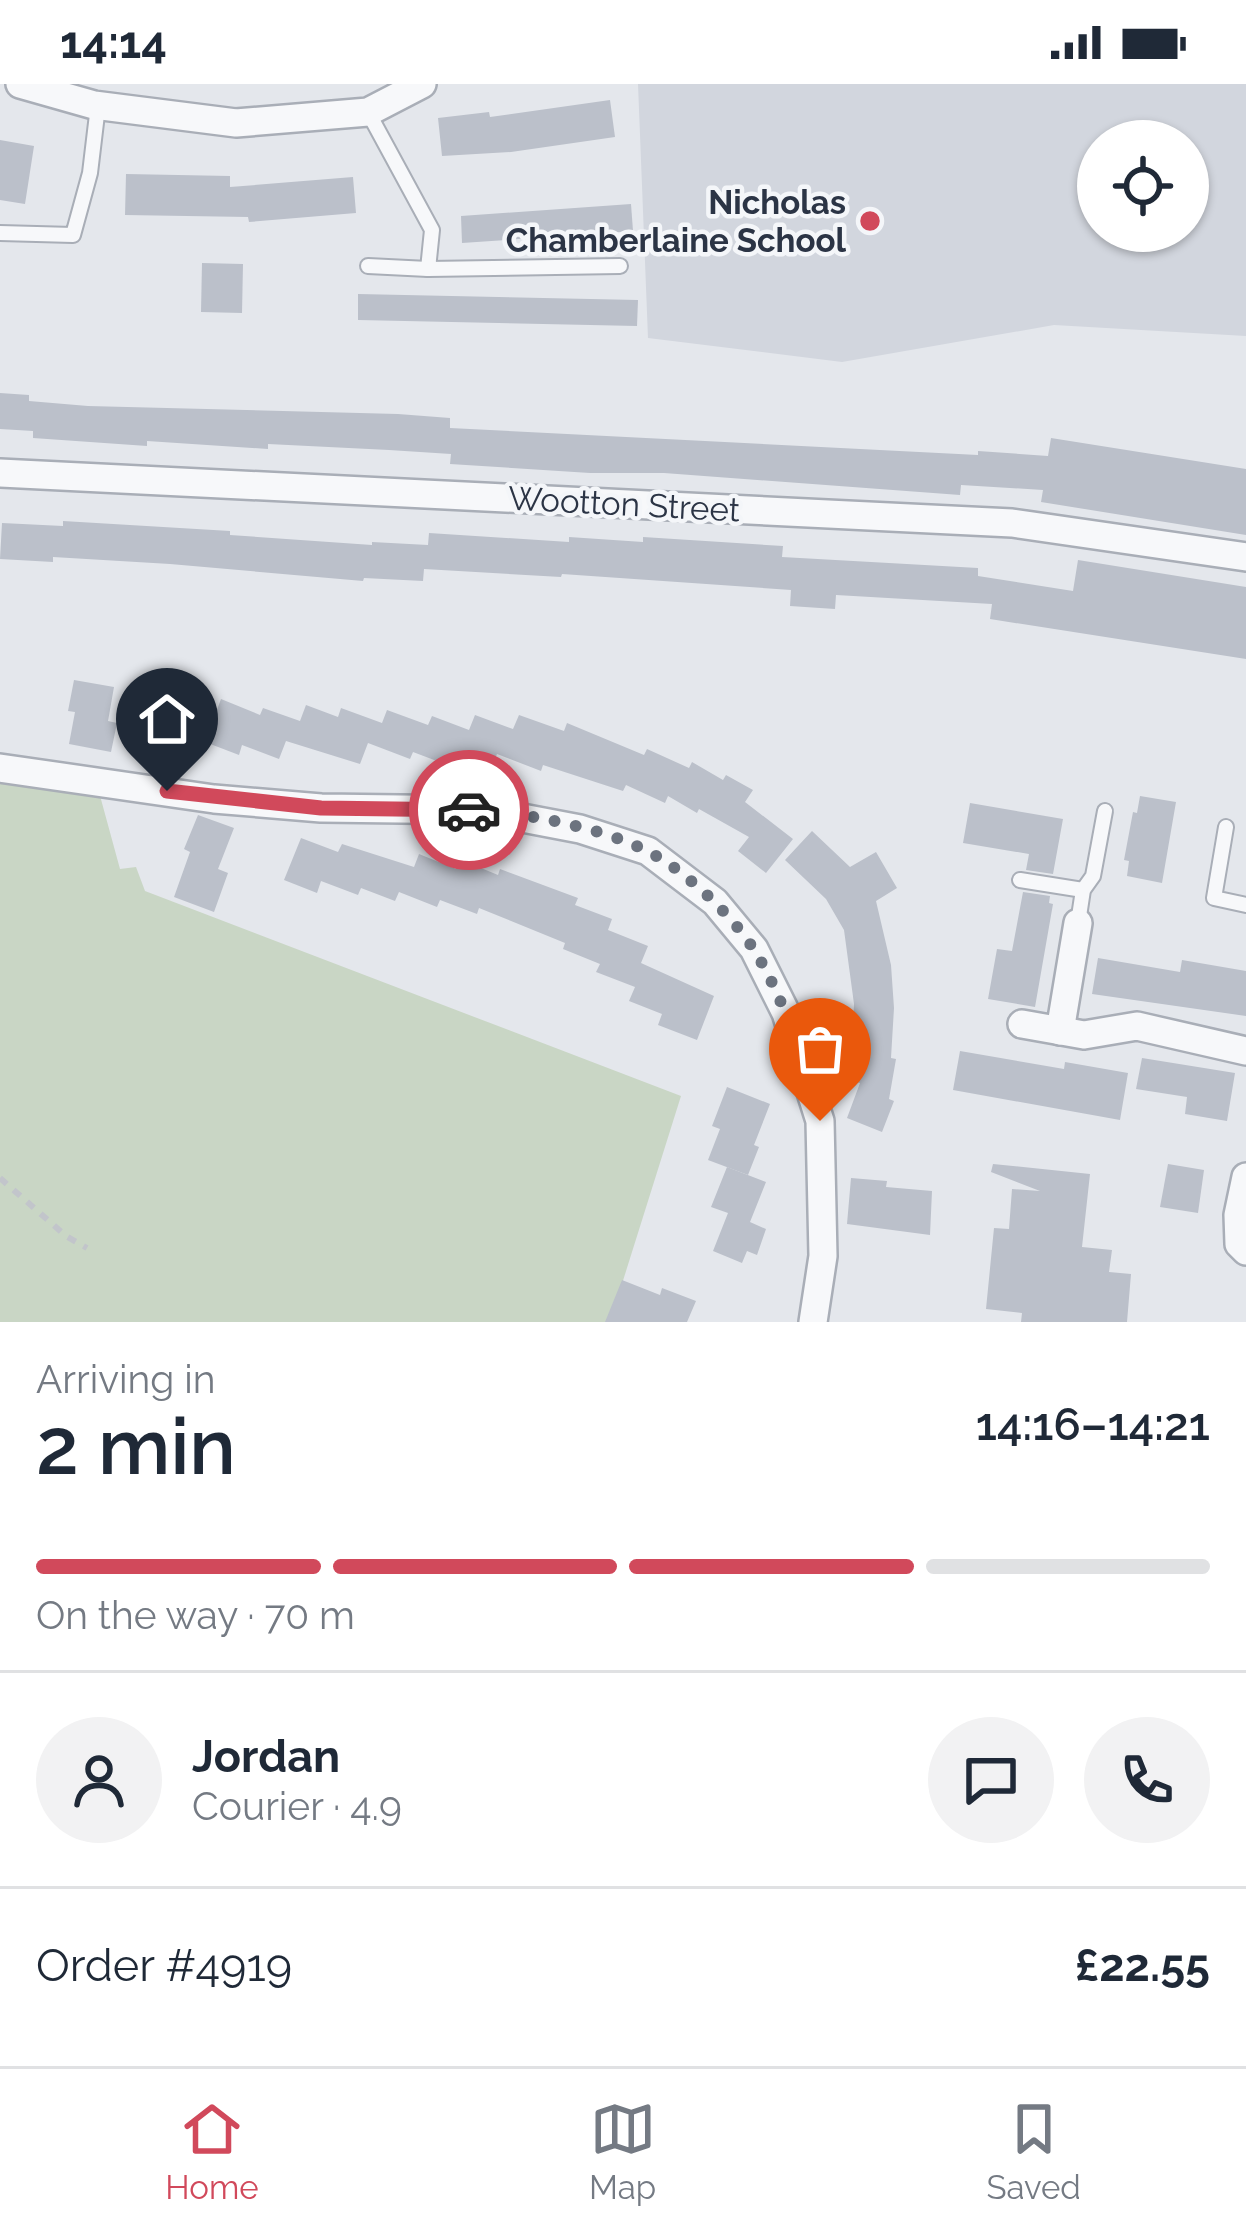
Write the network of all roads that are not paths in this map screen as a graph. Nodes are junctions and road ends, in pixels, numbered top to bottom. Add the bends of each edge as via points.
1 (20, 84) edge
2 (422, 84) edge
3 (98, 106) junction
4 (368, 112) junction
5 (0, 233) edge
6 (368, 266) dead end
7 (620, 266) dead end
8 (428, 269) junction
9 (0, 472) edge
10 (1246, 557) edge
11 (0, 768) edge
12 (1106, 811) dead end
13 (1226, 827) dead end
14 (1020, 880) dead end
15 (1084, 890) junction
16 (1246, 905) edge
17 (1078, 922) joint
18 (1022, 1024) dead end
19 (1060, 1031) junction
20 (1246, 1051) edge
21 (1246, 1178) edge
22 (1246, 1251) edge
23 (813, 1322) edge

1 - 3 street
2 - 4 street
3 - 4 street via 236,123
3 - 5 lane via 73,235
4 - 8 lane via 432,230
6 - 8 lane
7 - 8 lane
9 - 10 street, Wootton Street via 1012,523
11 - 23 street via 214,799 481,810 648,851 715,902 754,949 786,1013 820,1121 823,1256
12 - 15 lane
13 - 16 lane via 1214,898
14 - 15 lane
15 - 17 lane
17 - 19 street
18 - 19 street
19 - 20 street via 1137,1026
21 - 22 street via 1238,1215 1238,1244

